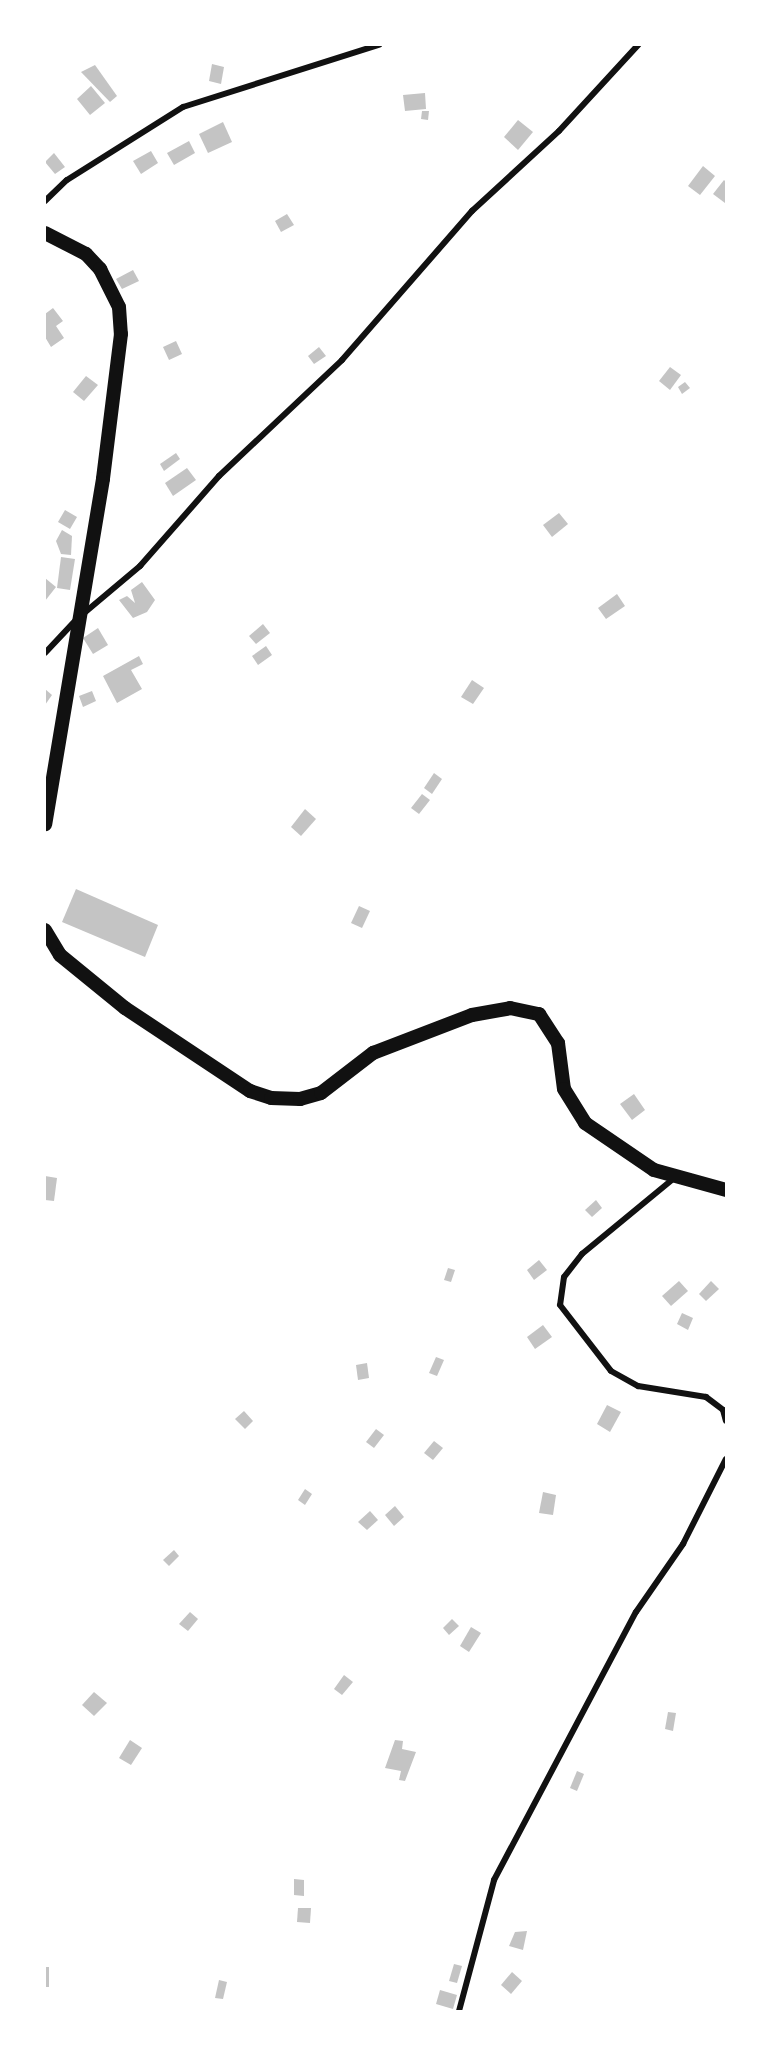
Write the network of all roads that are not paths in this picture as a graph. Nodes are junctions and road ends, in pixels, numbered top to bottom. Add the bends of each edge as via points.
1 (379, 45) edge
2 (638, 45) edge
3 (45, 201) edge
4 (45, 232) edge
5 (79, 617) junction
6 (45, 653) edge
7 (45, 824) edge
8 (45, 930) edge
9 (673, 1179) junction
10 (726, 1190) edge
11 (726, 1421) edge
12 (726, 1459) edge
13 (459, 2011) edge

1 - 3 street via 183,107 67,180
2 - 5 street via 559,130 472,211 342,360 219,476 140,566
4 - 5 main road via 86,254 112,288 119,307 120,363
5 - 6 street
5 - 7 main road
8 - 9 main road via 60,955 125,1008 250,1091 271,1098 300,1099 321,1093 373,1053 472,1015 510,1008 539,1014 558,1043 572,1108 611,1143
9 - 10 main road
9 - 11 street via 582,1254 564,1277 560,1305 611,1371 638,1386 706,1397 723,1410
12 - 13 street via 683,1544 636,1612 494,1880

